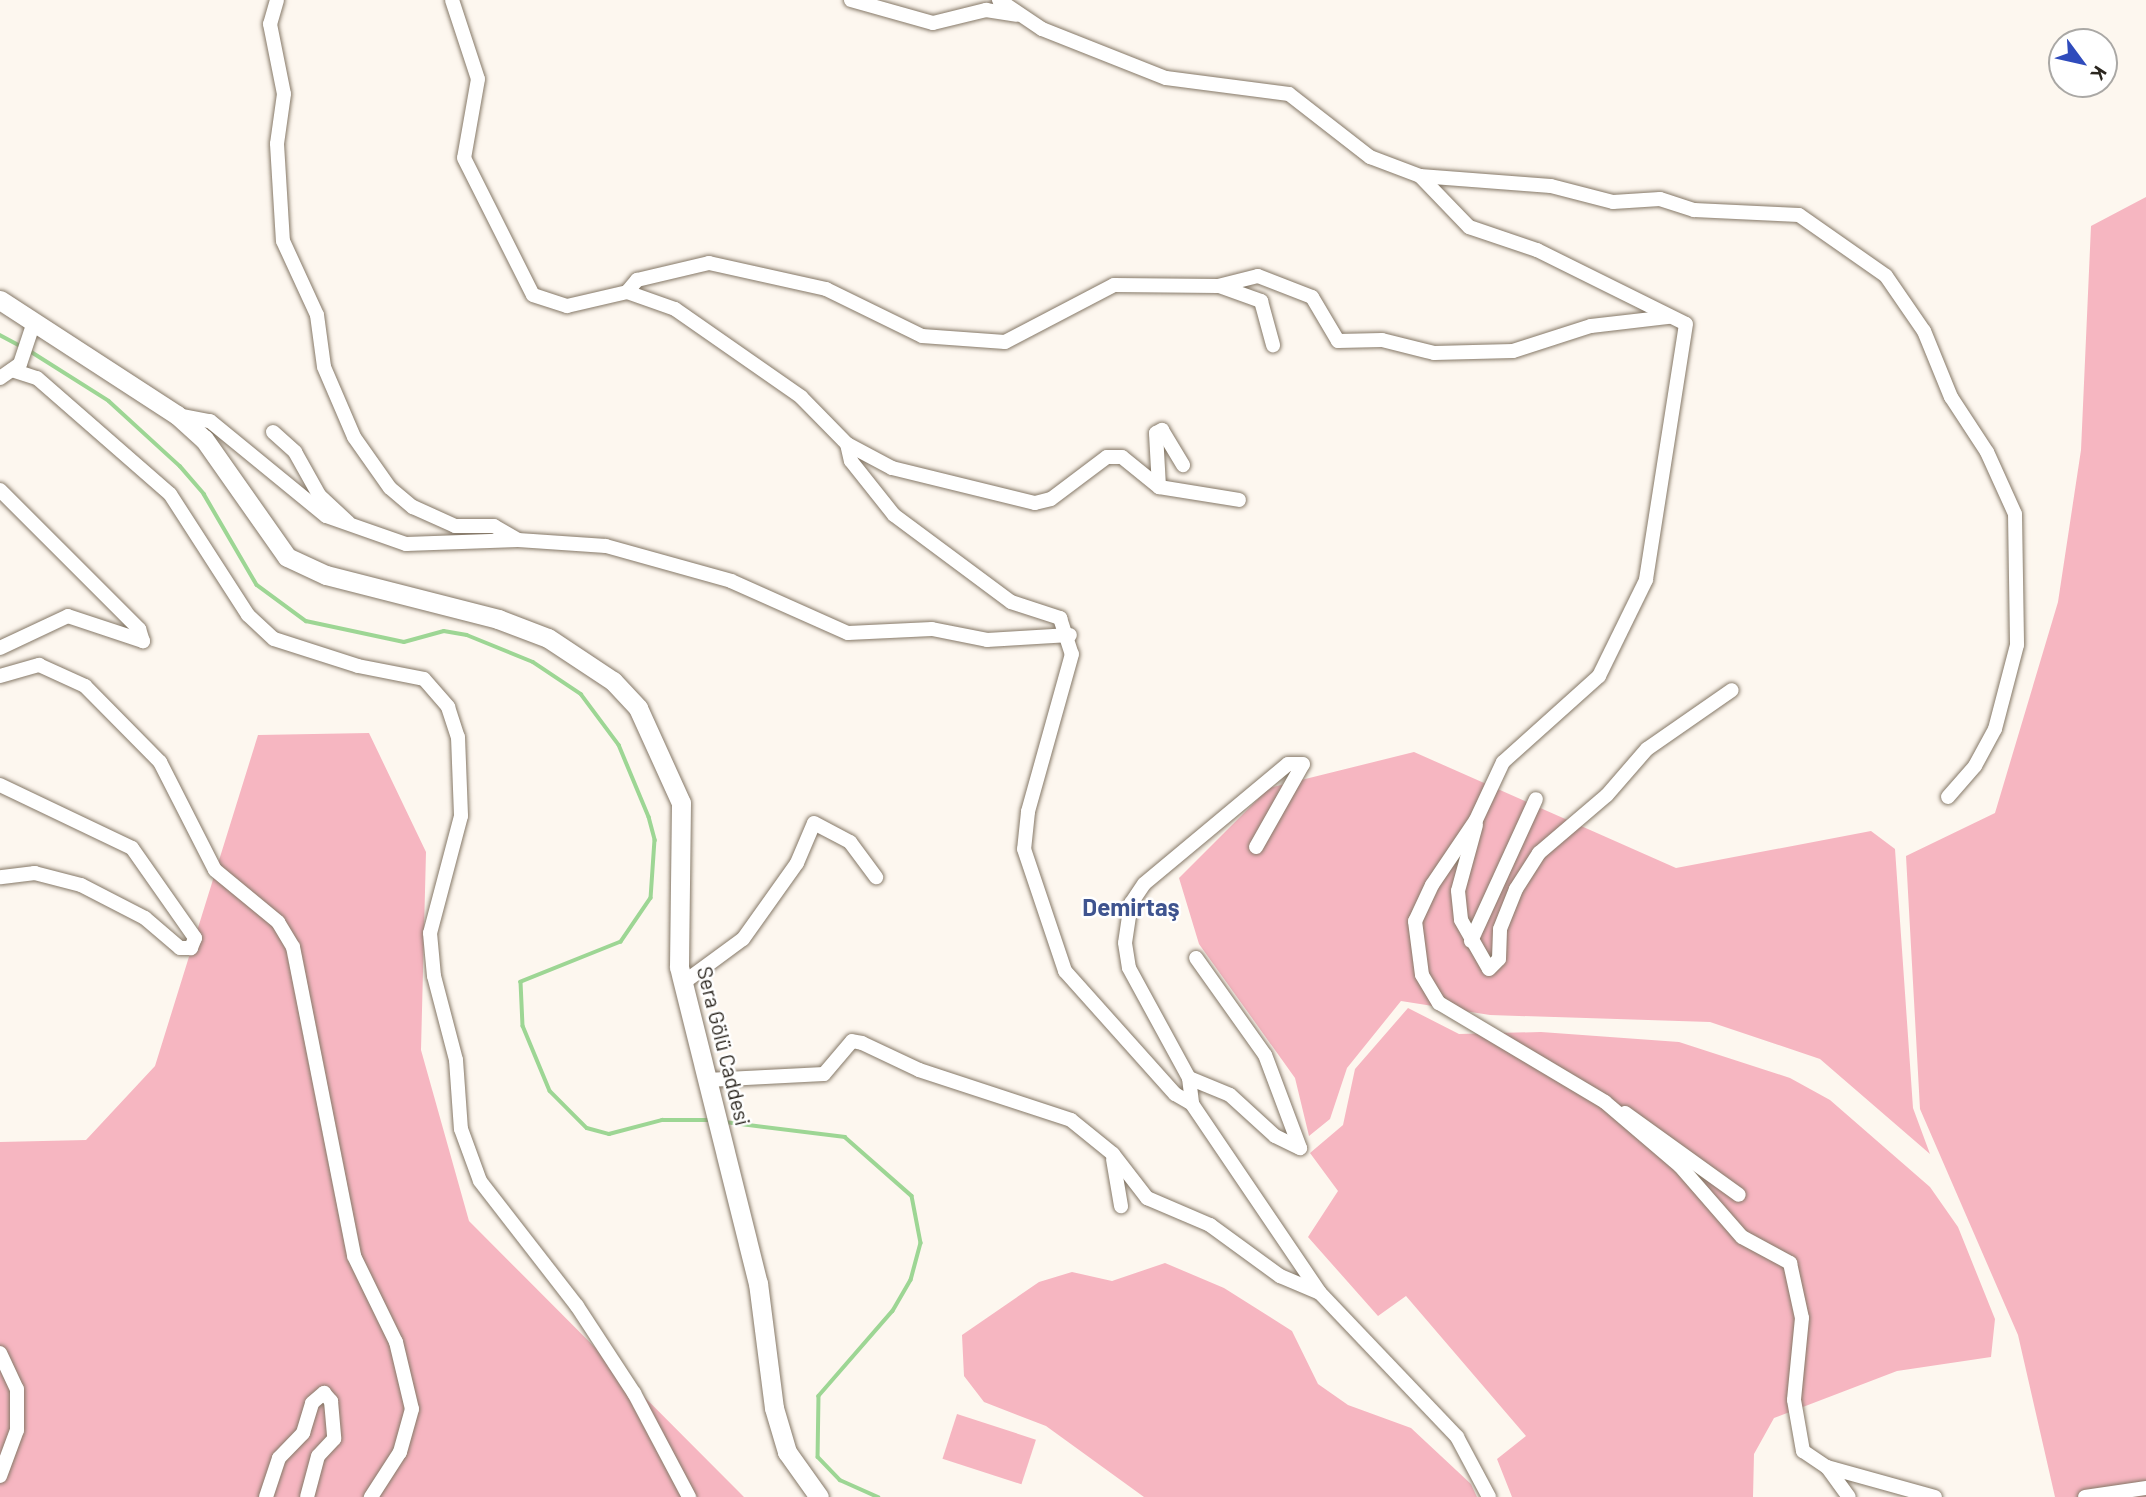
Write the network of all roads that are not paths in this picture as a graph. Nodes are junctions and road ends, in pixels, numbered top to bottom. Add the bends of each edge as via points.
1 (277, 0) edge
2 (446, 0) edge
3 (851, 0) edge
4 (999, 0) edge
5 (453, 7) edge
6 (1021, 15) junction
7 (1420, 176) junction
8 (1218, 286) junction
9 (627, 292) junction
10 (0, 300) edge
11 (1677, 316) junction
12 (34, 330) junction
13 (1273, 345) dead end
14 (10, 371) edge
15 (177, 415) junction
16 (273, 432) dead end
17 (847, 444) junction
18 (1183, 465) dead end
19 (1159, 487) junction
20 (0, 490) edge
21 (1239, 500) dead end
22 (359, 532) junction
23 (518, 540) junction
24 (1070, 635) junction
25 (0, 648) edge
26 (0, 676) edge
27 (1732, 690) dead end
28 (0, 785) edge
29 (1948, 797) dead end
30 (1536, 799) dead end
31 (1476, 820) junction
32 (1256, 847) dead end
33 (0, 877) edge
34 (876, 877) dead end
35 (1471, 941) junction
36 (1196, 958) dead end
37 (683, 983) junction
38 (1189, 1078) junction
39 (707, 1080) junction
40 (1605, 1102) junction
41 (1192, 1104) junction
42 (1114, 1154) junction
43 (1739, 1195) dead end
44 (1121, 1206) dead end
45 (1320, 1293) junction
46 (0, 1353) edge
47 (1827, 1467) junction
48 (677, 1474) junction
49 (0, 1476) edge
50 (2146, 1488) edge
51 (266, 1497) edge
52 (307, 1497) edge
53 (371, 1497) edge
54 (679, 1497) edge
55 (689, 1497) edge
56 (819, 1497) edge
57 (1489, 1497) edge
58 (1849, 1497) edge
59 (1935, 1497) edge
60 (2085, 1497) edge

1 - 23 street via 270,24 284,94 277,144 283,241 317,315 324,367 354,437 390,488 413,507 455,526 494,526
2 - 5 street
3 - 6 street via 933,23 986,10
4 - 6 street
5 - 9 street via 478,79 464,158 523,282 533,295 567,306
6 - 7 street via 1166,78 1289,94 1370,157
7 - 11 street via 1469,227 1537,250
7 - 29 street via 1551,186 1613,202 1660,200 1694,210 1800,215 1886,276 1924,331 1951,397 1987,452 2015,514 2017,645 1983,754
8 - 9 street via 1114,285 1005,342 922,336 826,289 709,263 637,281
8 - 11 street via 1258,276 1282,281 1312,297 1338,341 1382,340 1434,353 1513,351 1591,326
8 - 13 street via 1261,301
9 - 17 street via 701,325 801,397
10 - 12 main road, Sera Gölü Caddesi
11 - 31 street via 1686,334 1646,580 1599,676 1503,762
12 - 14 street
12 - 15 main road, Sera Gölü Caddesi
14 - 48 street via 37,378 170,494 248,615 274,639 344,663 424,679 448,707 458,737 461,816 430,933 434,976 456,1060 461,1129 480,1181 577,1306
15 - 22 street via 210,421 263,460 300,500
15 - 37 main road, Sera Gölü Caddesi via 204,439 273,545 300,565 548,638 613,681 638,708 681,803
16 - 22 street via 295,452 319,495
17 - 19 street via 892,468 1035,503 1051,499 1107,457 1122,457
17 - 24 street via 851,461 894,515 1011,602 1060,618
18 - 19 street via 1162,430 1156,433
19 - 21 street
20 - 25 street via 112,600 143,641 68,615
22 - 23 street via 406,544
23 - 24 street via 631,553 731,582 849,633 932,629 987,640
24 - 41 street via 1072,654 1028,812 1024,849 1065,971 1175,1094
26 - 53 street via 39,665 85,686 160,762 215,870 278,922 293,947 354,1256 396,1342 411,1409 400,1452
27 - 35 street via 1647,748 1607,794 1539,853 1516,889 1500,929 1499,959 1489,969
28 - 33 street via 132,848 195,938 191,948 180,948 145,918 81,885 35,873
30 - 35 street
31 - 35 street via 1458,891
31 - 40 street via 1415,920 1422,975 1439,1003
32 - 38 street via 1303,764 1288,764 1210,824 1131,903 1125,943 1129,968
34 - 37 street via 850,842 814,823 797,863 743,939
36 - 38 street via 1265,1055 1300,1148 1275,1136 1230,1096
37 - 39 main road, Sera Gölü Caddesi
38 - 41 street
39 - 42 street via 824,1074 852,1041 919,1070 1071,1120
39 - 56 main road, Sera Gölü Caddesi via 730,1156 758,1283 774,1408 787,1452
40 - 43 street via 1670,1139
40 - 47 street via 1680,1166 1742,1237 1790,1263 1802,1318 1795,1433 1803,1451
41 - 45 street
42 - 44 street
42 - 45 street via 1147,1198 1210,1225 1280,1276
45 - 57 street via 1457,1437
46 - 49 street via 17,1389 17,1430
47 - 58 street
47 - 59 street
48 - 54 street
48 - 55 street
50 - 60 street
51 - 52 street via 279,1458 303,1433 312,1403 324,1392 331,1401 334,1439 318,1456

